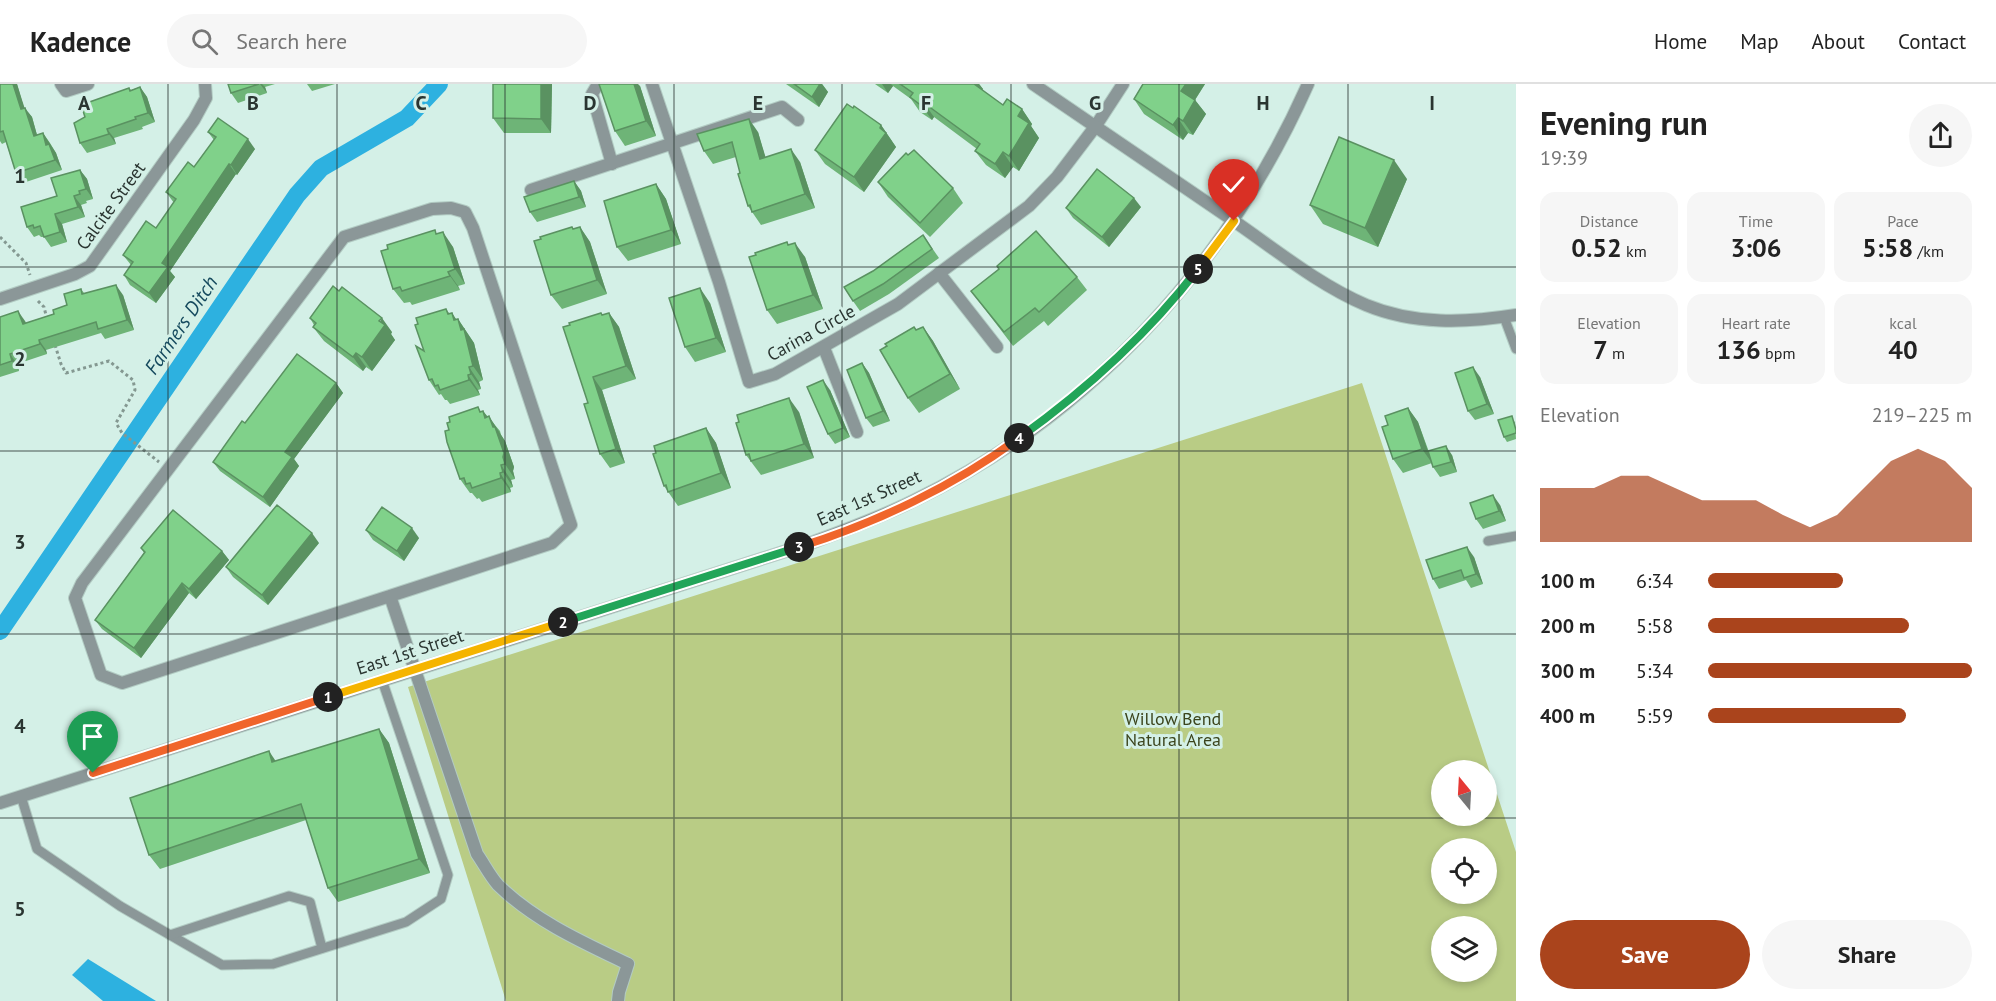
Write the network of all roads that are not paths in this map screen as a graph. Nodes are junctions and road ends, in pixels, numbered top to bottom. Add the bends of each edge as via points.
1 (61, 84) edge
2 (88, 84) edge
3 (205, 84) edge
4 (598, 84) edge
5 (652, 84) edge
6 (1033, 84) edge
7 (1123, 84) edge
8 (1308, 84) edge
9 (798, 120) dead end
10 (1095, 128) junction
11 (672, 144) junction
12 (612, 164) junction
13 (531, 190) dead end
14 (1234, 221) junction
15 (939, 273) junction
16 (0, 298) edge
17 (1510, 316) edge
18 (997, 347) dead end
19 (824, 348) junction
20 (1516, 349) edge
21 (857, 432) dead end
22 (1516, 536) edge
23 (1488, 541) dead end
24 (390, 596) junction
25 (414, 670) junction
26 (382, 680) junction
27 (21, 796) junction
28 (0, 803) edge
29 (170, 935) junction
30 (322, 948) junction
31 (618, 1001) edge

1 - 2 street via 66,91
3 - 16 street, Calcite Street via 206,98 194,120 90,266
4 - 12 street via 591,94
5 - 11 street, Carina Circle
6 - 10 street
7 - 10 street, Carina Circle
8 - 14 street, East 1st Street via 1265,172
9 - 11 street via 782,107
10 - 14 street
10 - 15 street, Carina Circle via 1029,206
11 - 12 street
11 - 19 street, Carina Circle via 749,382 775,374
12 - 13 street
14 - 17 street via 1324,282 1377,309 1406,317 1449,321
14 - 25 street, East 1st Street via 1144,333 1059,409 964,474 872,520 808,544
15 - 18 street
15 - 19 street, Carina Circle via 898,304
17 - 20 lane
19 - 21 street
22 - 23 lane
24 - 24 street via 552,543 571,525 473,228 465,212 451,208 432,208 344,237 82,583 75,598 101,675 122,683
24 - 25 street
25 - 26 street, East 1st Street
25 - 31 street via 477,854 497,884 528,910 577,940 628,964
26 - 27 street, East 1st Street
26 - 30 lane via 448,875 441,899 406,922
27 - 28 street, East 1st Street
27 - 29 lane via 37,849
29 - 30 lane via 222,965 273,964
29 - 30 lane via 289,896 310,902

